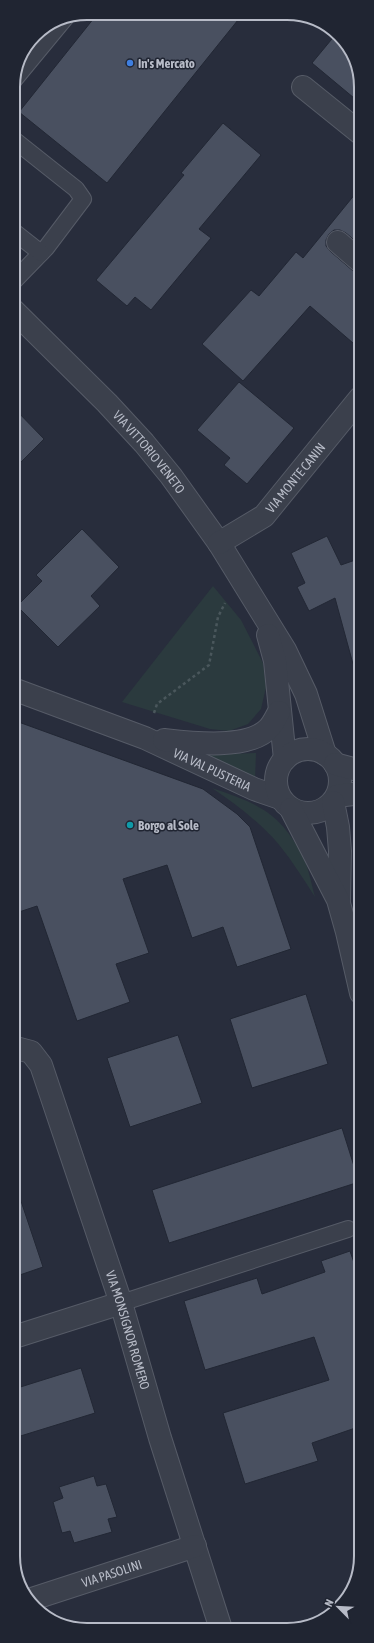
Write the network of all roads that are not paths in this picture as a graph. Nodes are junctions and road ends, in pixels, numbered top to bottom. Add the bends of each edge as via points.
1 (56, 28) edge
2 (22, 69) edge
3 (303, 87) dead end
4 (354, 128) edge
5 (20, 145) edge
6 (20, 236) edge
7 (338, 242) dead end
8 (41, 253) junction
9 (354, 256) edge
10 (20, 275) edge
11 (20, 317) edge
12 (354, 405) edge
13 (220, 543) junction
14 (262, 612) junction
15 (20, 692) edge
16 (279, 712) junction
17 (145, 738) junction
18 (285, 759) junction
19 (330, 759) junction
20 (354, 768) edge
21 (354, 795) edge
22 (335, 799) junction
23 (286, 804) junction
24 (338, 900) junction
25 (354, 962) edge
26 (20, 1049) edge
27 (348, 1229) dead end
28 (121, 1303) junction
29 (20, 1335) edge
30 (195, 1546) junction
31 (35, 1598) edge
32 (219, 1623) edge

1 - 2 lane
3 - 4 street
5 - 8 lane via 76,189 83,199
6 - 8 lane
7 - 9 street
8 - 10 lane
11 - 13 street, VIA VITTORIO VENETO via 144,443
12 - 13 street, VIA MONTE CANIN via 264,516
13 - 14 street, VIA VITTORIO VENETO
14 - 16 street, VIA VITTORIO VENETO via 275,661
14 - 19 street, VIA VITTORIO VENETO via 286,650 306,694
15 - 17 street, VIA VAL PUSTERIA
16 - 17 street, VIA VAL PUSTERIA via 270,728 245,741 197,744
16 - 18 street, VIA VITTORIO VENETO
17 - 23 street, VIA VAL PUSTERIA
18 - 19 street via 293,752 304,749 315,750
18 - 23 street, VIA VITTORIO VENETO via 279,768 276,788
19 - 20 street
19 - 22 street, VIA VITTORIO VENETO via 339,774 340,785
21 - 22 street
22 - 23 street via 326,808 313,813 300,813
22 - 24 street, VIA VITTORIO VENETO via 340,851
23 - 24 street, VIA VITTORIO VENETO
24 - 25 street, VIA VITTORIO VENETO
26 - 28 street, VIA MONSIGNOR ROMERO via 31,1052 41,1065
27 - 28 lane
28 - 29 street
28 - 30 street, VIA MONSIGNOR ROMERO via 160,1438
30 - 31 street, VIA PASOLINI
30 - 32 street, VIA MONSIGNOR ROMERO

